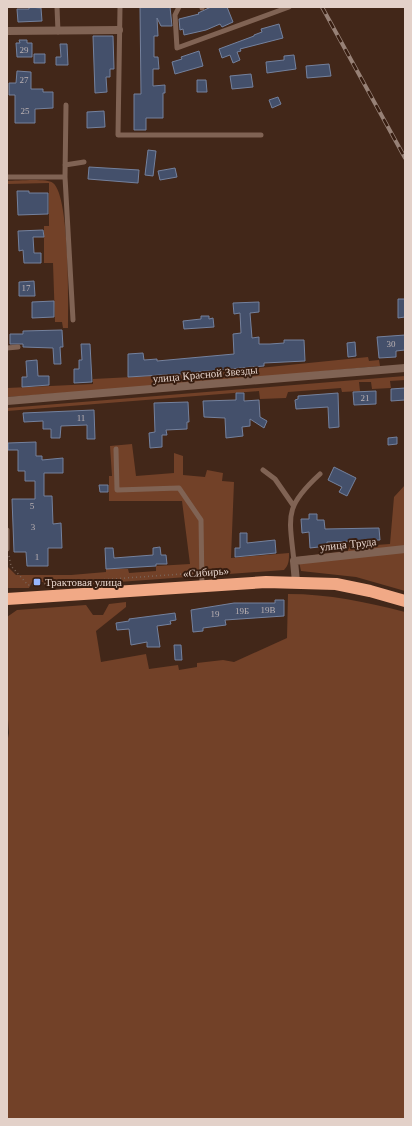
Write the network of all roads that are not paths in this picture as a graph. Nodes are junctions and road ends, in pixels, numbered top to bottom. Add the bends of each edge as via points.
1 (57, 7) edge
2 (120, 7) edge
3 (179, 7) edge
4 (287, 7) edge
5 (119, 30) junction
6 (7, 31) edge
7 (58, 32) junction
8 (66, 105) dead end
9 (261, 135) dead end
10 (84, 162) dead end
11 (65, 165) junction
12 (7, 177) edge
13 (65, 177) junction
14 (73, 320) dead end
15 (18, 347) dead end
16 (7, 348) edge
17 (405, 368) edge
18 (7, 401) edge
19 (116, 449) dead end
20 (263, 470) dead end
21 (320, 474) dead end
22 (293, 505) junction
23 (7, 530) edge
24 (8, 549) edge
25 (405, 549) edge
26 (294, 561) junction
27 (296, 582) junction
28 (202, 586) junction
29 (9, 601) edge
30 (405, 601) edge

1 - 7 lane
2 - 5 lane
3 - 4 lane via 175,15 177,48
5 - 7 street
5 - 9 lane via 118,135
6 - 7 street
8 - 11 lane
10 - 11 lane
11 - 13 lane
12 - 13 lane
13 - 14 lane
15 - 16 lane
17 - 18 street, улица Красной Звезды
19 - 28 lane via 117,490 179,488 201,520
20 - 22 lane via 275,479
21 - 22 lane via 303,490
22 - 26 lane via 290,522
23 - 24 lane
25 - 26 street, улица Труда
26 - 27 street
27 - 28 highway, «Сибирь»
27 - 30 highway, «Сибирь» via 354,587
28 - 29 highway, «Сибирь»

